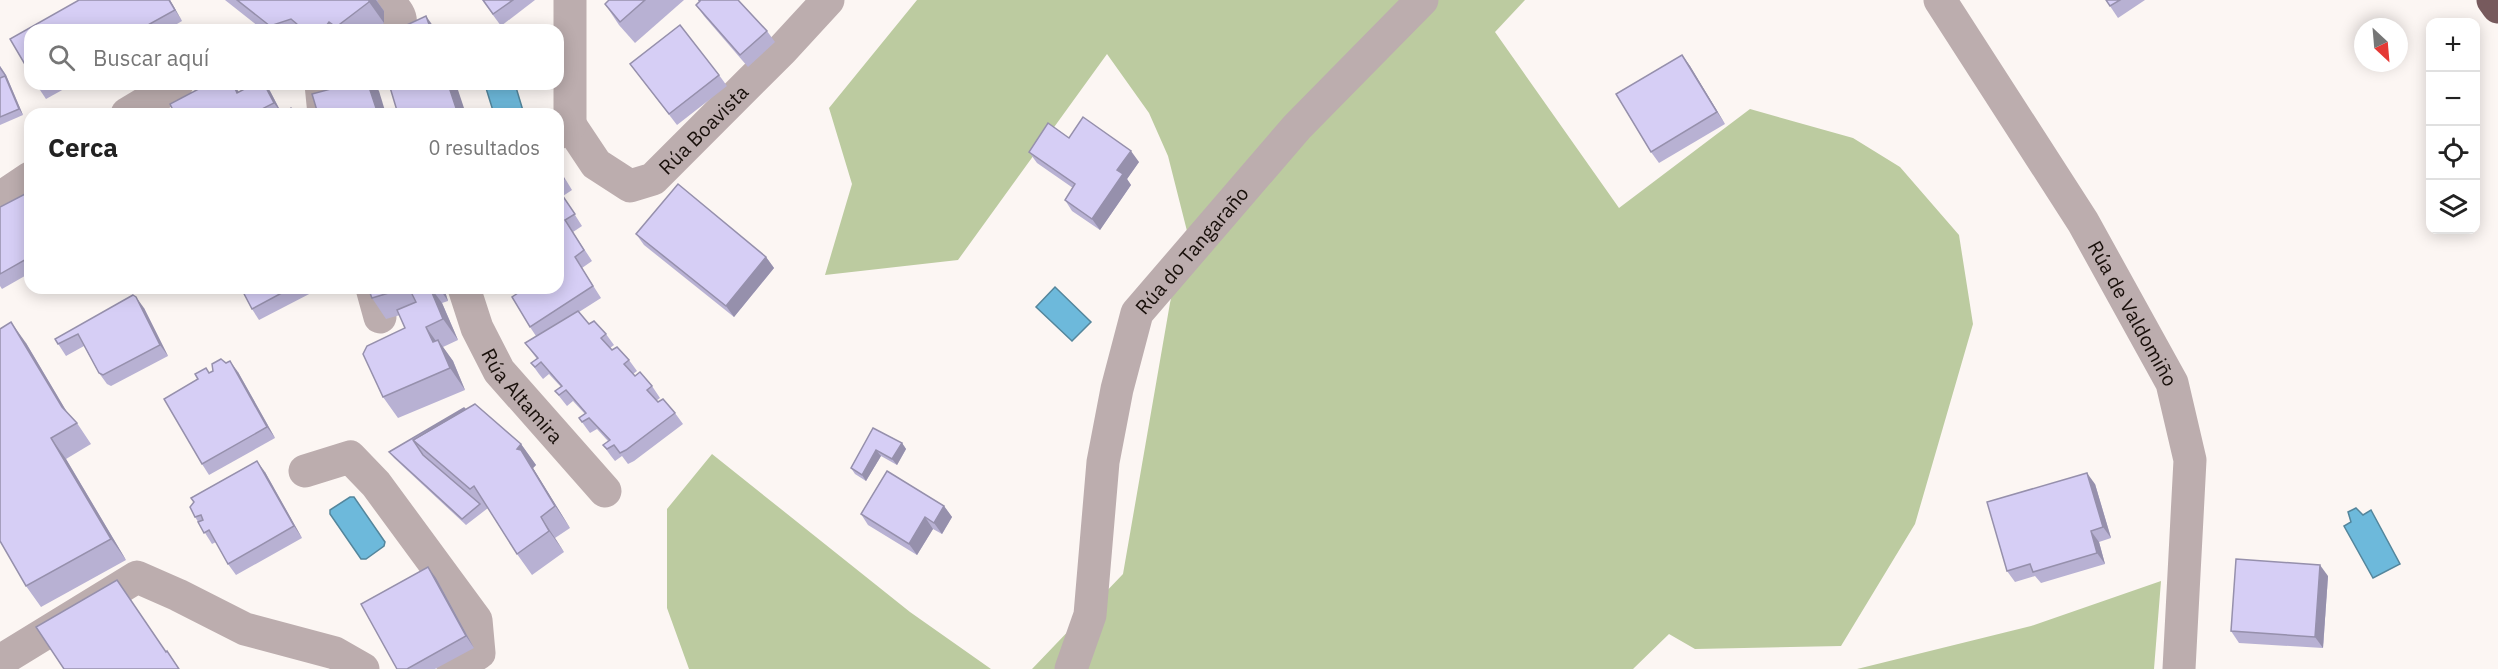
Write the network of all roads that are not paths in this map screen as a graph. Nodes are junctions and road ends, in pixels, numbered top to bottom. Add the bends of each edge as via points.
1 (385, 0) edge
2 (570, 0) edge
3 (828, 0) edge
4 (1422, 0) edge
5 (1940, 0) edge
6 (2493, 0) edge
7 (2498, 7) edge
8 (400, 24) edge
9 (167, 90) edge
10 (322, 90) edge
11 (137, 108) edge
12 (323, 108) edge
13 (564, 129) edge
14 (24, 182) edge
15 (0, 198) edge
16 (466, 294) edge
17 (305, 471) dead end
18 (604, 491) dead end
19 (0, 661) edge
20 (363, 669) edge
21 (453, 669) edge
22 (1071, 669) edge
23 (2179, 669) edge

1 - 8 street via 398,11
2 - 13 street
3 - 13 street, Rúa Boavista via 653,179 630,186 596,164
4 - 22 street, Rúa do Tangaraño via 1297,127 1137,313 1103,462 1090,615
5 - 23 street, Rúa de Valdomiño via 2083,222 2172,383 2190,460
6 - 7 highway
9 - 11 street
10 - 12 street
14 - 15 street
16 - 18 street, Rúa Altamira via 477,328 499,371
17 - 21 street via 350,457 383,493 476,620 479,653
19 - 20 street via 137,577 245,629 335,653

